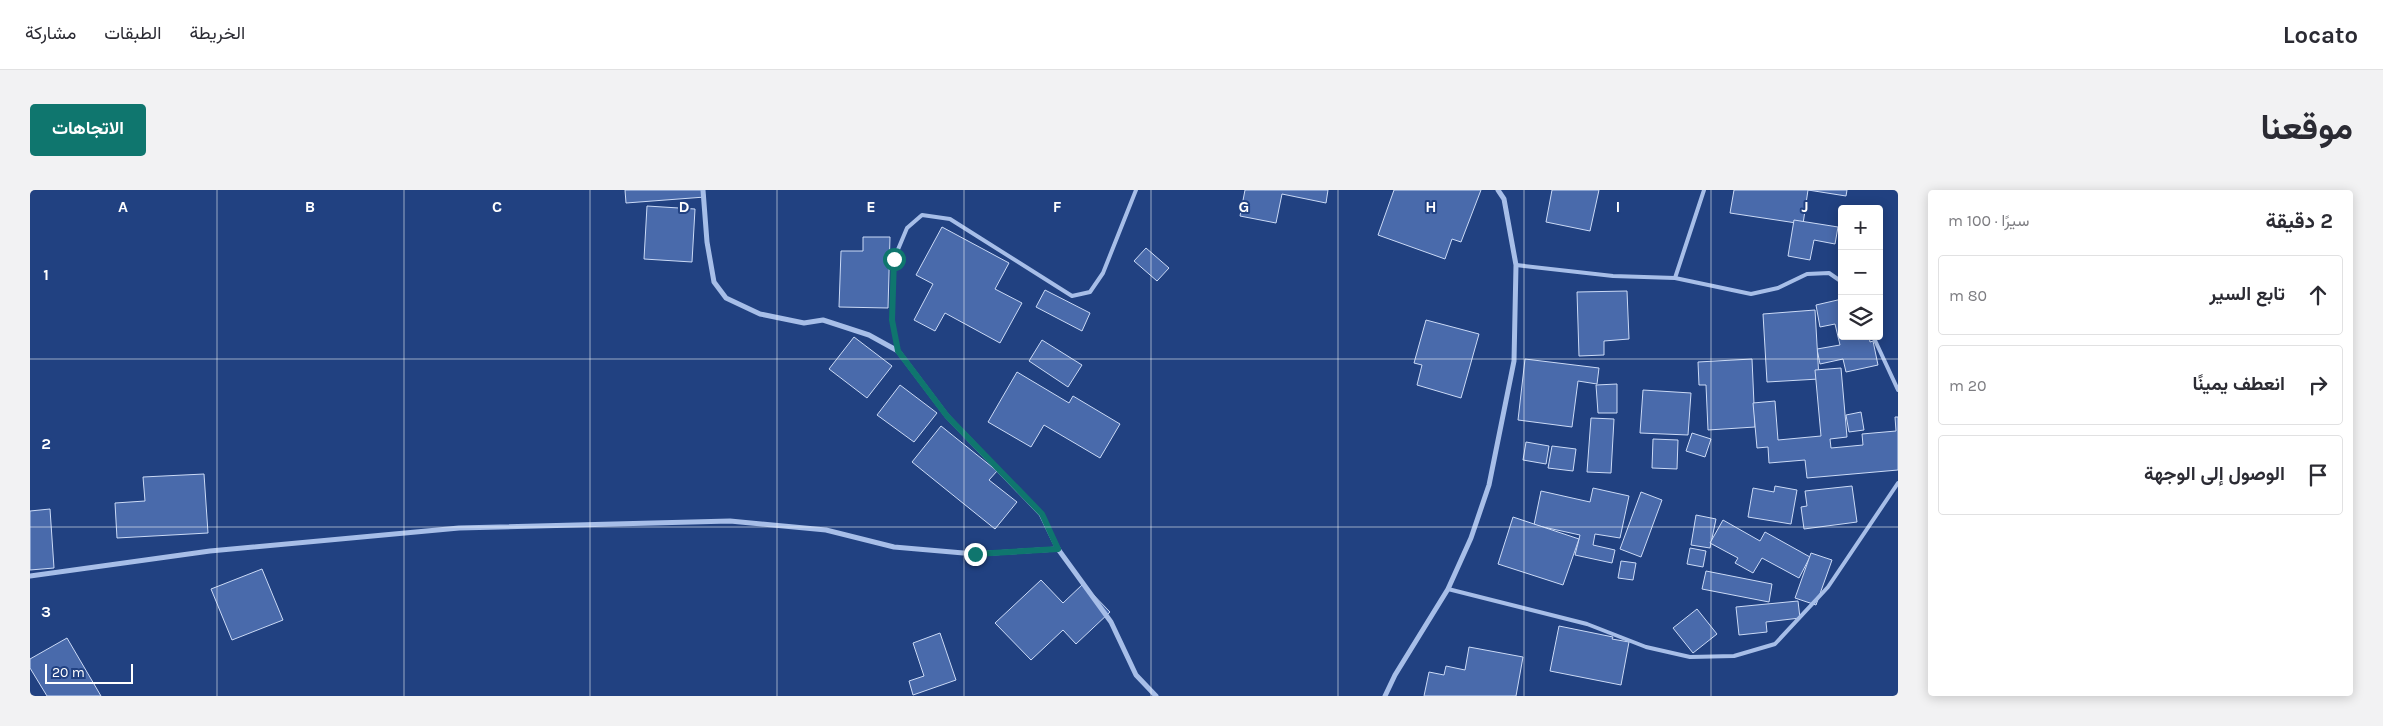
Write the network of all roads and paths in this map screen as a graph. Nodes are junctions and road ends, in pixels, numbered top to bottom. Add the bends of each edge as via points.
1 (703, 190) edge
2 (1136, 190) edge
3 (1498, 190) edge
4 (1704, 190) edge
5 (1516, 265) junction
6 (1675, 278) junction
7 (1838, 279) edge
8 (1875, 340) edge
9 (898, 351) junction
10 (1898, 390) edge
11 (1898, 484) edge
12 (1058, 549) junction
13 (30, 576) edge
14 (1448, 589) junction
15 (1156, 696) edge
16 (1385, 696) edge

1 - 9 street via 714,282 726,298 760,314 804,323 823,320 869,335
2 - 9 lane via 1103,273 1090,292 1072,296 950,219 922,215 907,228 894,259 892,320
3 - 5 street via 1504,199
4 - 6 lane
5 - 6 lane via 1613,276
5 - 14 street via 1514,361 1489,485 1471,538
6 - 7 lane via 1751,294 1778,288 1807,274 1829,273
8 - 10 lane
9 - 12 street via 947,416 1042,514
11 - 14 lane via 1828,587 1775,644 1734,656 1690,657 1646,647 1587,624
12 - 13 street via 975,554 894,547 826,530 730,520 460,528 210,551
12 - 15 street via 1112,622 1136,675
14 - 16 street

